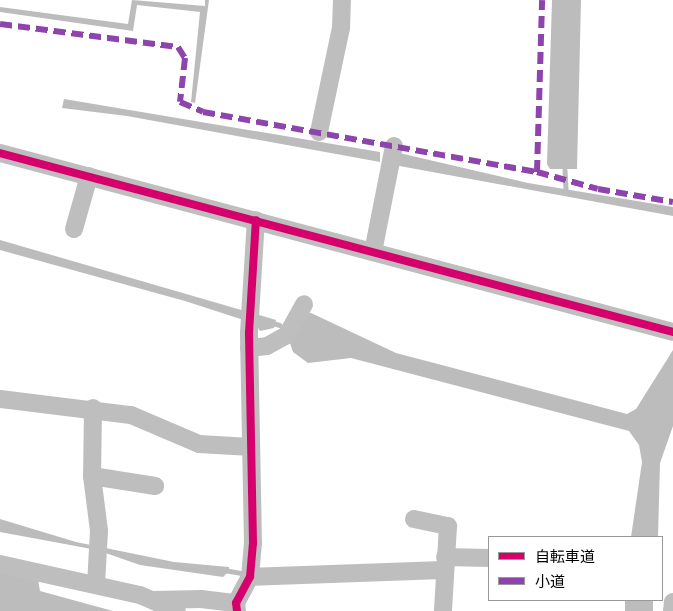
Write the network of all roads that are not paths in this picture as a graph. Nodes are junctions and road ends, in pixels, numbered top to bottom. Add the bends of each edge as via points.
1 (342, 0) edge
2 (319, 132) dead end
3 (393, 150) dead end
4 (0, 153) edge
5 (89, 176) junction
6 (256, 220) junction
7 (74, 229) dead end
8 (373, 252) junction
9 (304, 304) dead end
10 (673, 332) edge
11 (249, 341) junction
12 (0, 399) edge
13 (94, 408) junction
14 (251, 447) junction
15 (92, 476) junction
16 (155, 486) dead end
17 (414, 519) dead end
18 (488, 558) edge
19 (0, 564) edge
20 (444, 564) junction
21 (96, 584) junction
22 (241, 595) edge
23 (154, 600) junction
24 (673, 602) edge
25 (177, 611) edge
26 (443, 611) edge
27 (672, 611) edge

1 - 2 street via 340,28
3 - 8 street
4 - 5 street
5 - 6 street
5 - 7 street
6 - 8 street
6 - 11 street
8 - 10 street
9 - 11 street via 287,335 267,346
11 - 14 street
12 - 13 street
13 - 14 street via 146,419 199,444
13 - 15 street
14 - 22 street
15 - 16 street
15 - 21 street via 98,550
17 - 20 street via 448,526
18 - 20 street
19 - 21 street
20 - 22 street
20 - 26 street
21 - 23 street
22 - 23 street
23 - 25 street
24 - 27 street

